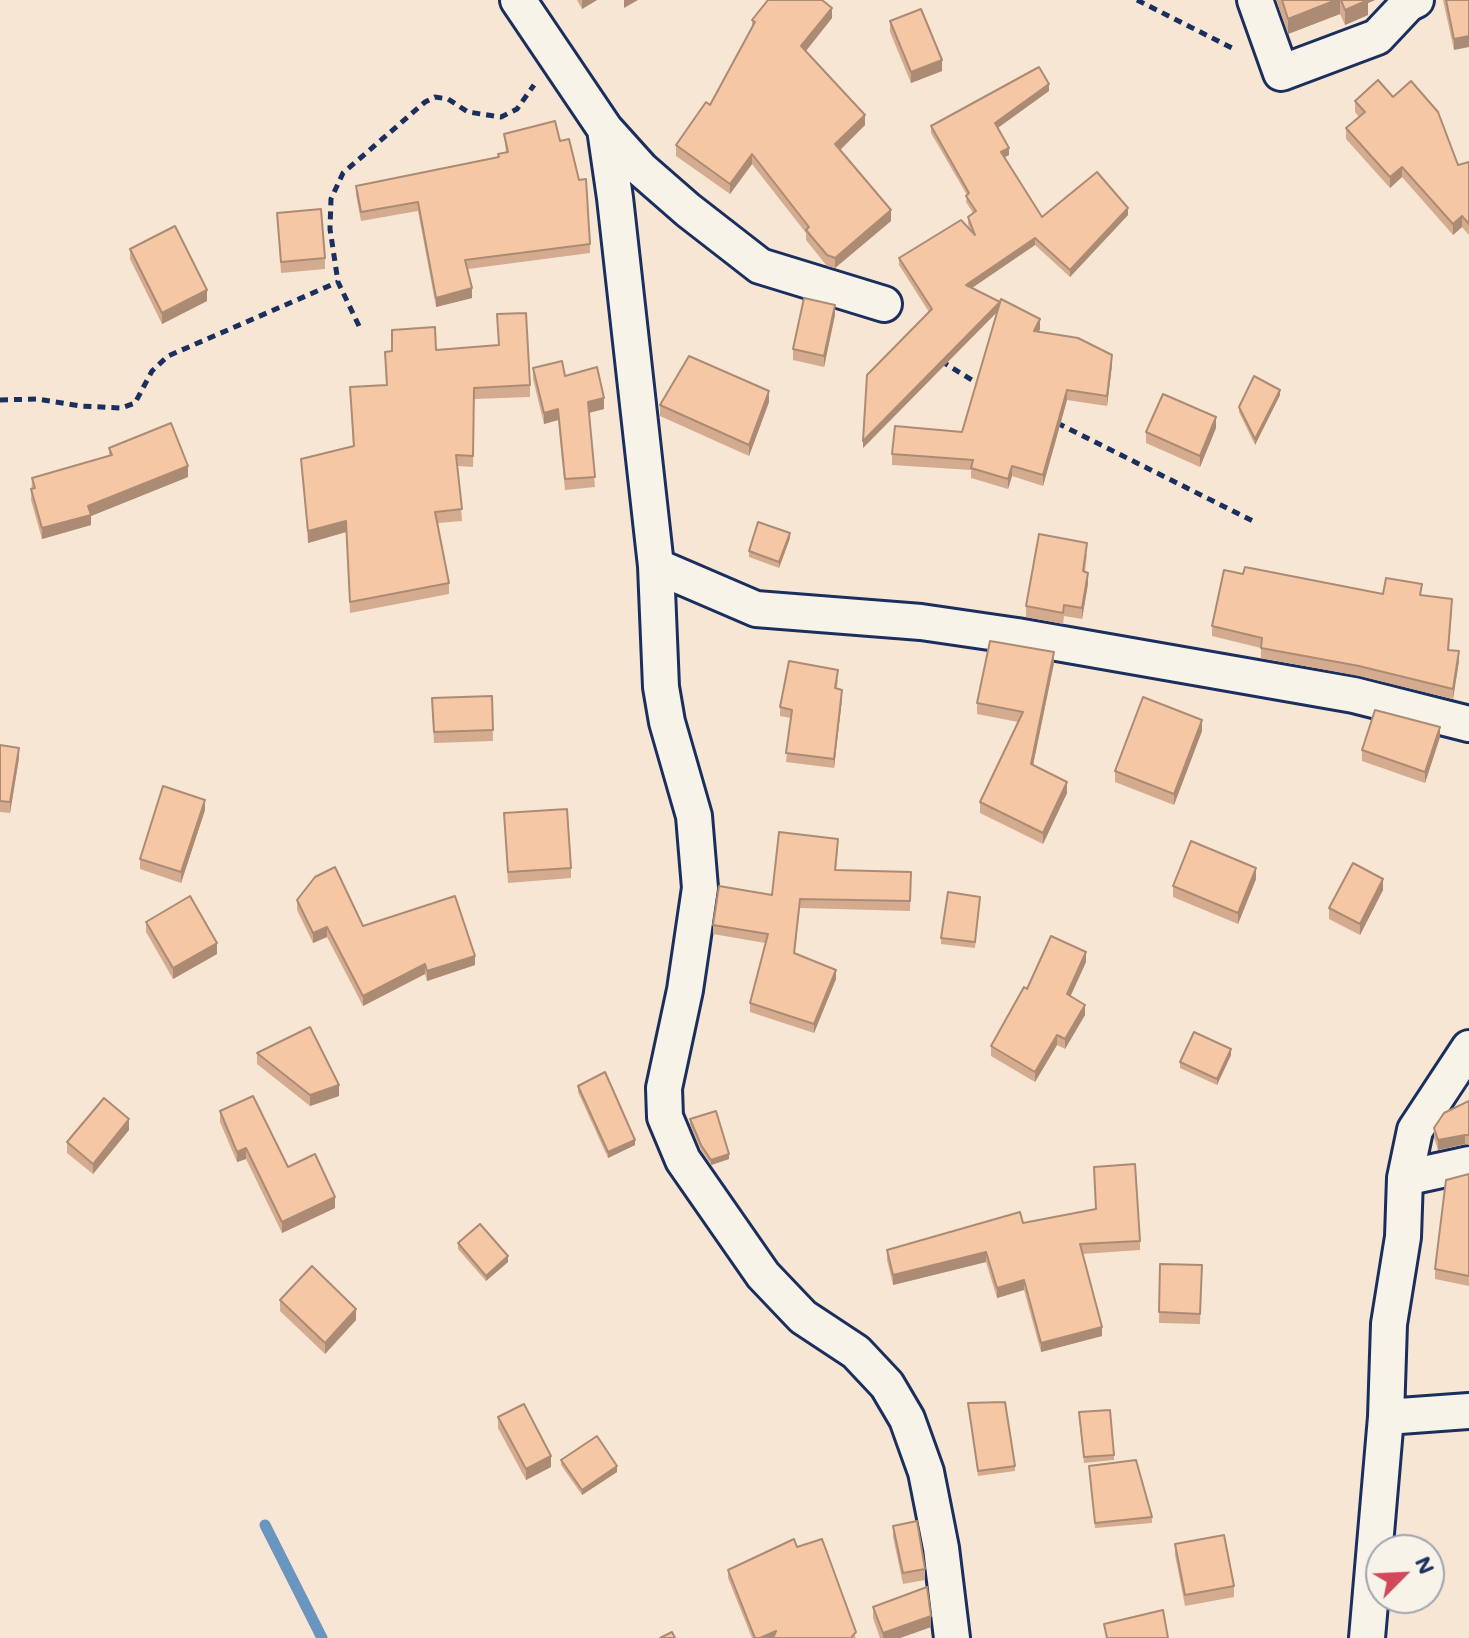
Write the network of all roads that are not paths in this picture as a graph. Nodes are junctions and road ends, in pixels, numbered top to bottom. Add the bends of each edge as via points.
1 (518, 0) edge
2 (1255, 0) edge
3 (1416, 0) edge
4 (605, 129) junction
5 (884, 304) dead end
6 (656, 566) junction
7 (1469, 724) edge
8 (1469, 1048) edge
9 (1469, 1164) edge
10 (1405, 1178) junction
11 (1469, 1411) edge
12 (1386, 1417) junction
13 (952, 1638) edge
14 (1367, 1638) edge

1 - 4 street
2 - 3 street via 1281,73 1377,37
4 - 5 street via 641,169 760,266
4 - 6 street
6 - 7 street via 756,609 921,622 1017,636 1354,695
6 - 13 street via 661,687 694,816 700,888 664,1088 665,1117 683,1160 763,1275 803,1317 856,1352 887,1385 907,1419 926,1472
8 - 10 street via 1415,1130
9 - 10 street
10 - 12 street via 1403,1237 1389,1324
11 - 12 street
12 - 14 street

